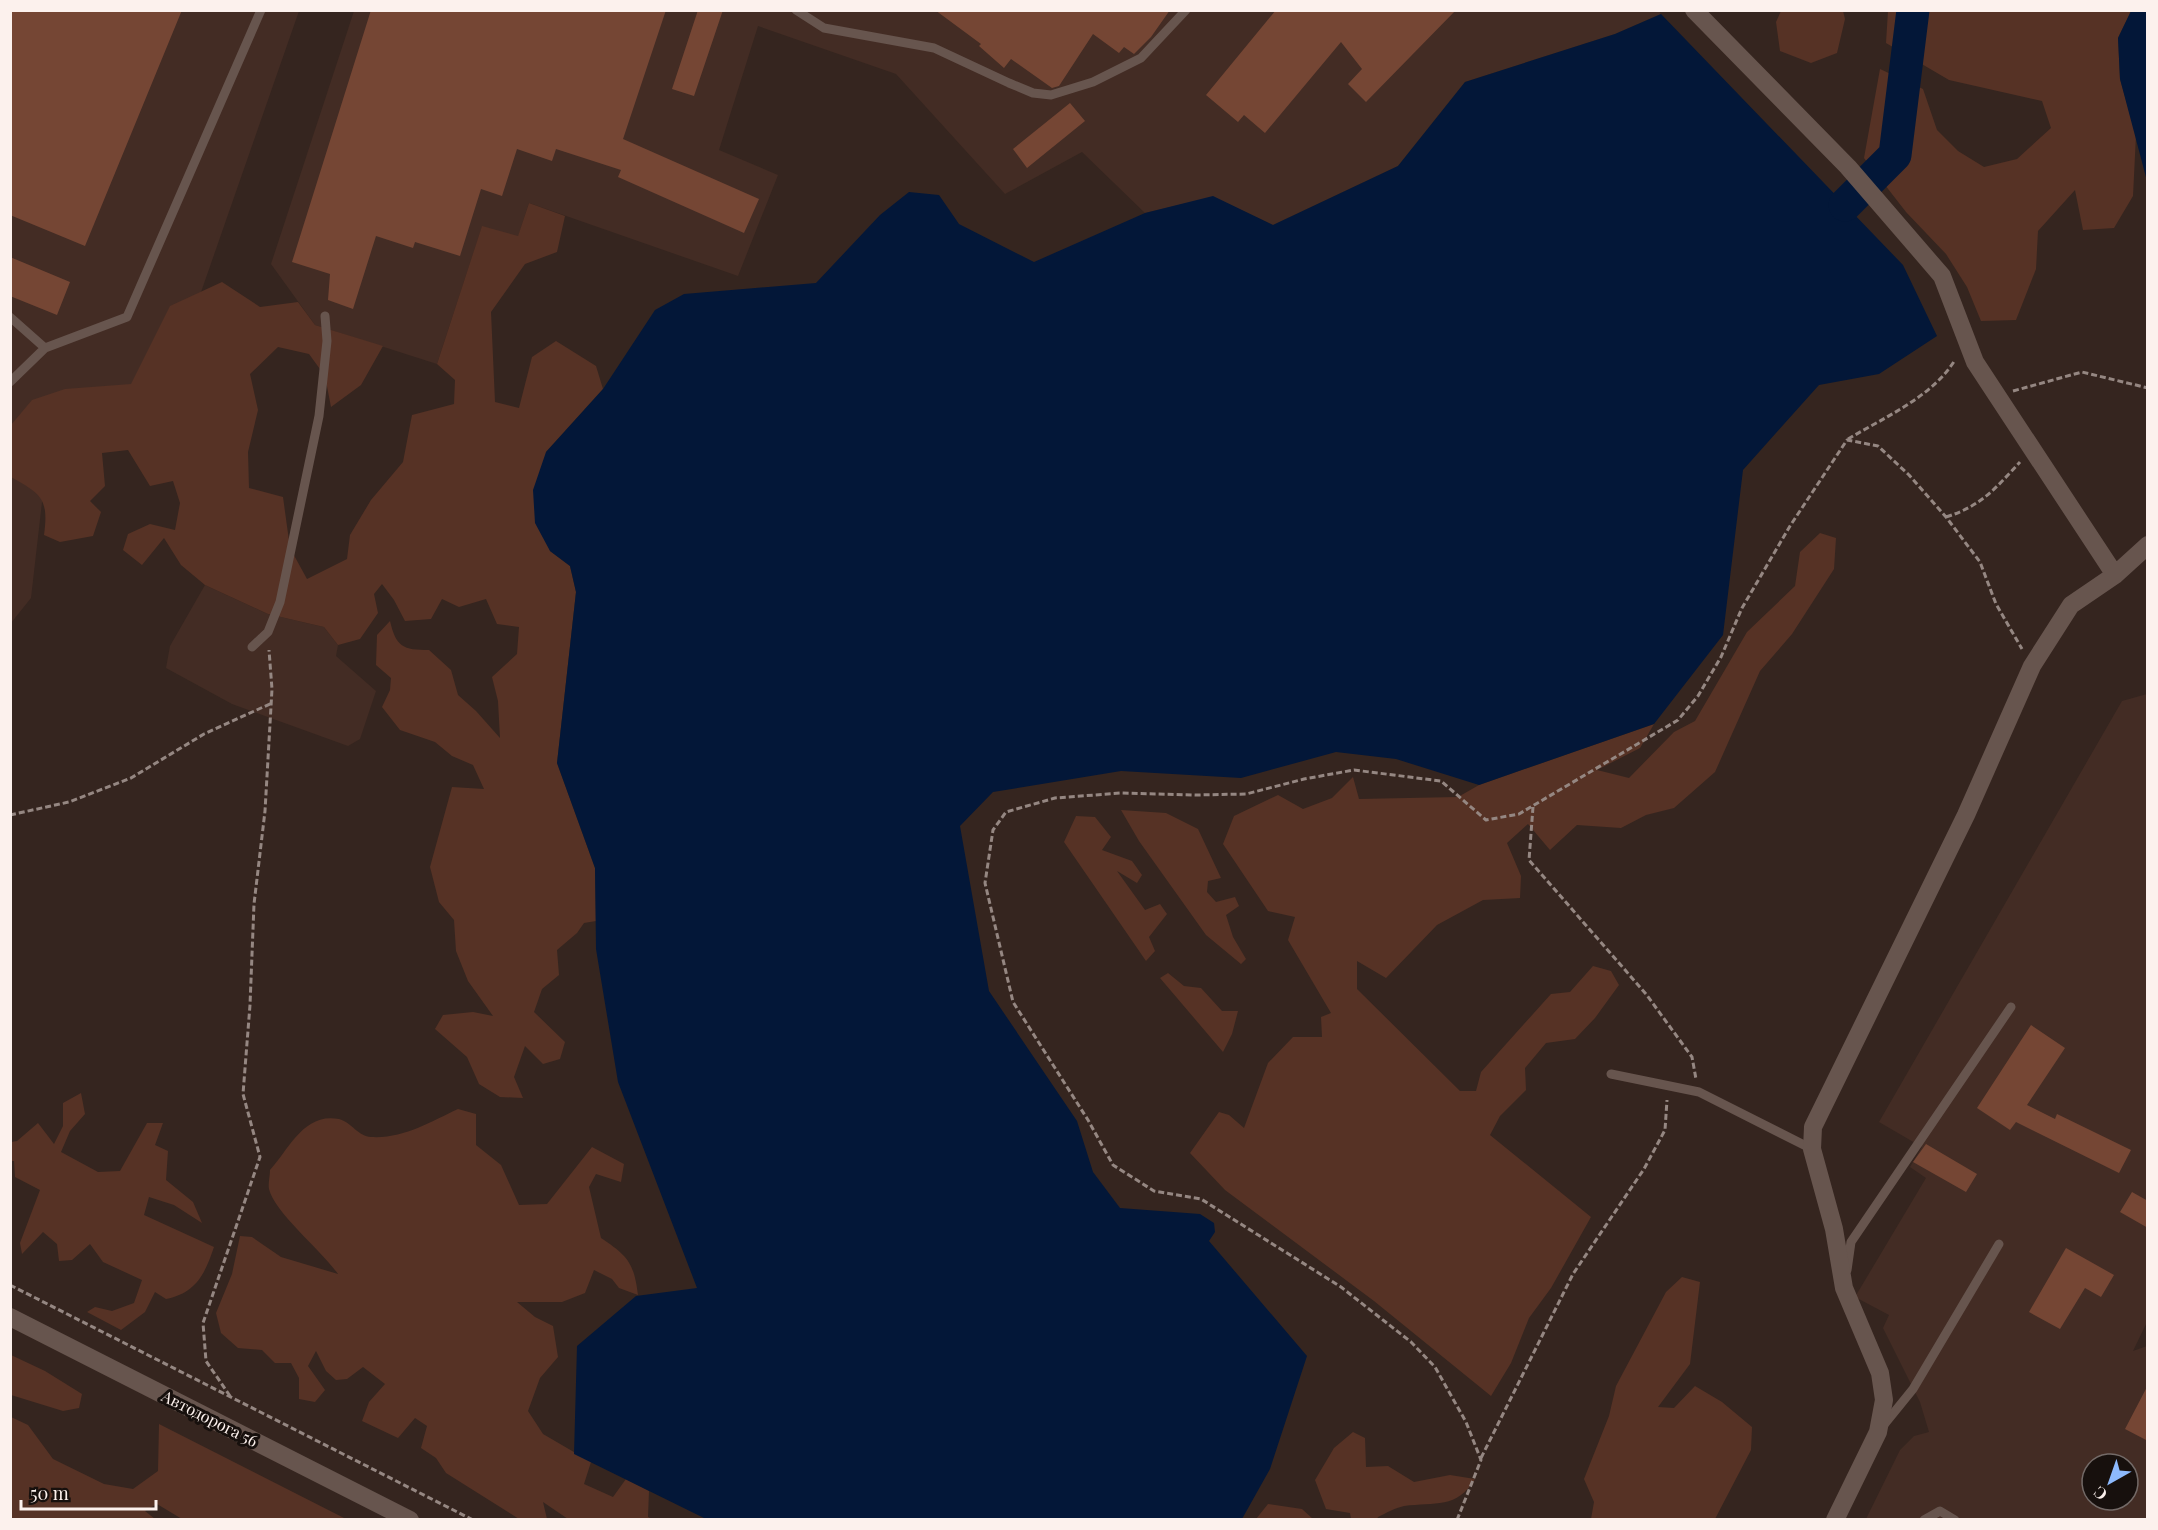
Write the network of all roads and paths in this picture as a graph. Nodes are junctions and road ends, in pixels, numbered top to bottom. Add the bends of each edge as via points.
1 (261, 10) edge
2 (796, 10) edge
3 (1186, 10) edge
4 (1694, 10) edge
5 (325, 316) dead end
6 (10, 317) edge
7 (1967, 340) junction
8 (45, 348) junction
9 (10, 382) edge
10 (2148, 388) edge
11 (1998, 397) junction
12 (1847, 440) junction
13 (2032, 448) junction
14 (1946, 517) junction
15 (2148, 545) edge
16 (2115, 575) junction
17 (267, 633) junction
18 (252, 647) dead end
19 (2032, 666) junction
20 (272, 703) junction
21 (1533, 807) junction
22 (10, 815) edge
23 (2011, 1007) dead end
24 (1611, 1074) dead end
25 (1668, 1086) junction
26 (1699, 1092) junction
27 (1812, 1149) junction
28 (1999, 1244) dead end
29 (10, 1285) edge
30 (1844, 1288) junction
31 (10, 1317) edge
32 (230, 1396) junction
33 (1878, 1432) junction
34 (1480, 1459) junction
35 (410, 1520) edge
36 (473, 1520) edge
37 (1457, 1520) edge
38 (1835, 1520) edge
39 (1924, 1520) edge
40 (1955, 1520) edge

1 - 8 lane via 127,317
2 - 3 lane via 825,28 934,48 1009,83 1051,95 1078,88 1141,58
4 - 7 street via 1848,167 1942,276
5 - 17 lane via 327,341 319,417 280,602
6 - 8 lane
7 - 11 street via 1975,362
7 - 12 path via 1944,378
8 - 9 lane
10 - 11 path via 2082,372
11 - 13 street
12 - 14 path via 1878,446
12 - 21 path via 1742,608 1721,657 1698,696 1677,720
13 - 14 path via 1999,485 1969,510
13 - 16 street
14 - 19 path via 1980,562 1996,604
15 - 16 street
16 - 19 street via 2071,605
17 - 18 lane
17 - 20 path
19 - 27 street via 1966,815 1813,1127
20 - 22 path via 204,734 131,778 69,802
20 - 32 path via 254,904 243,1094 260,1157 203,1323 206,1361
21 - 26 path via 1529,860 1646,994 1692,1057
21 - 34 path via 1519,814 1486,820 1441,781 1354,770 1304,778 1246,794 1121,793 1055,798 1006,812 993,830 985,883 1013,1002 1113,1165 1154,1191 1201,1199 1341,1287 1411,1342 1435,1367 1466,1422
23 - 30 lane via 1851,1242
24 - 25 lane
25 - 26 lane
25 - 34 path via 1665,1130 1573,1274
26 - 27 lane
27 - 30 street via 1834,1229
28 - 33 lane via 1913,1389
29 - 32 path
30 - 33 street via 1880,1373 1884,1400
31 - 35 street, Автодорога 56
32 - 36 path
33 - 38 street
34 - 37 path
39 - 40 lane via 1940,1511

